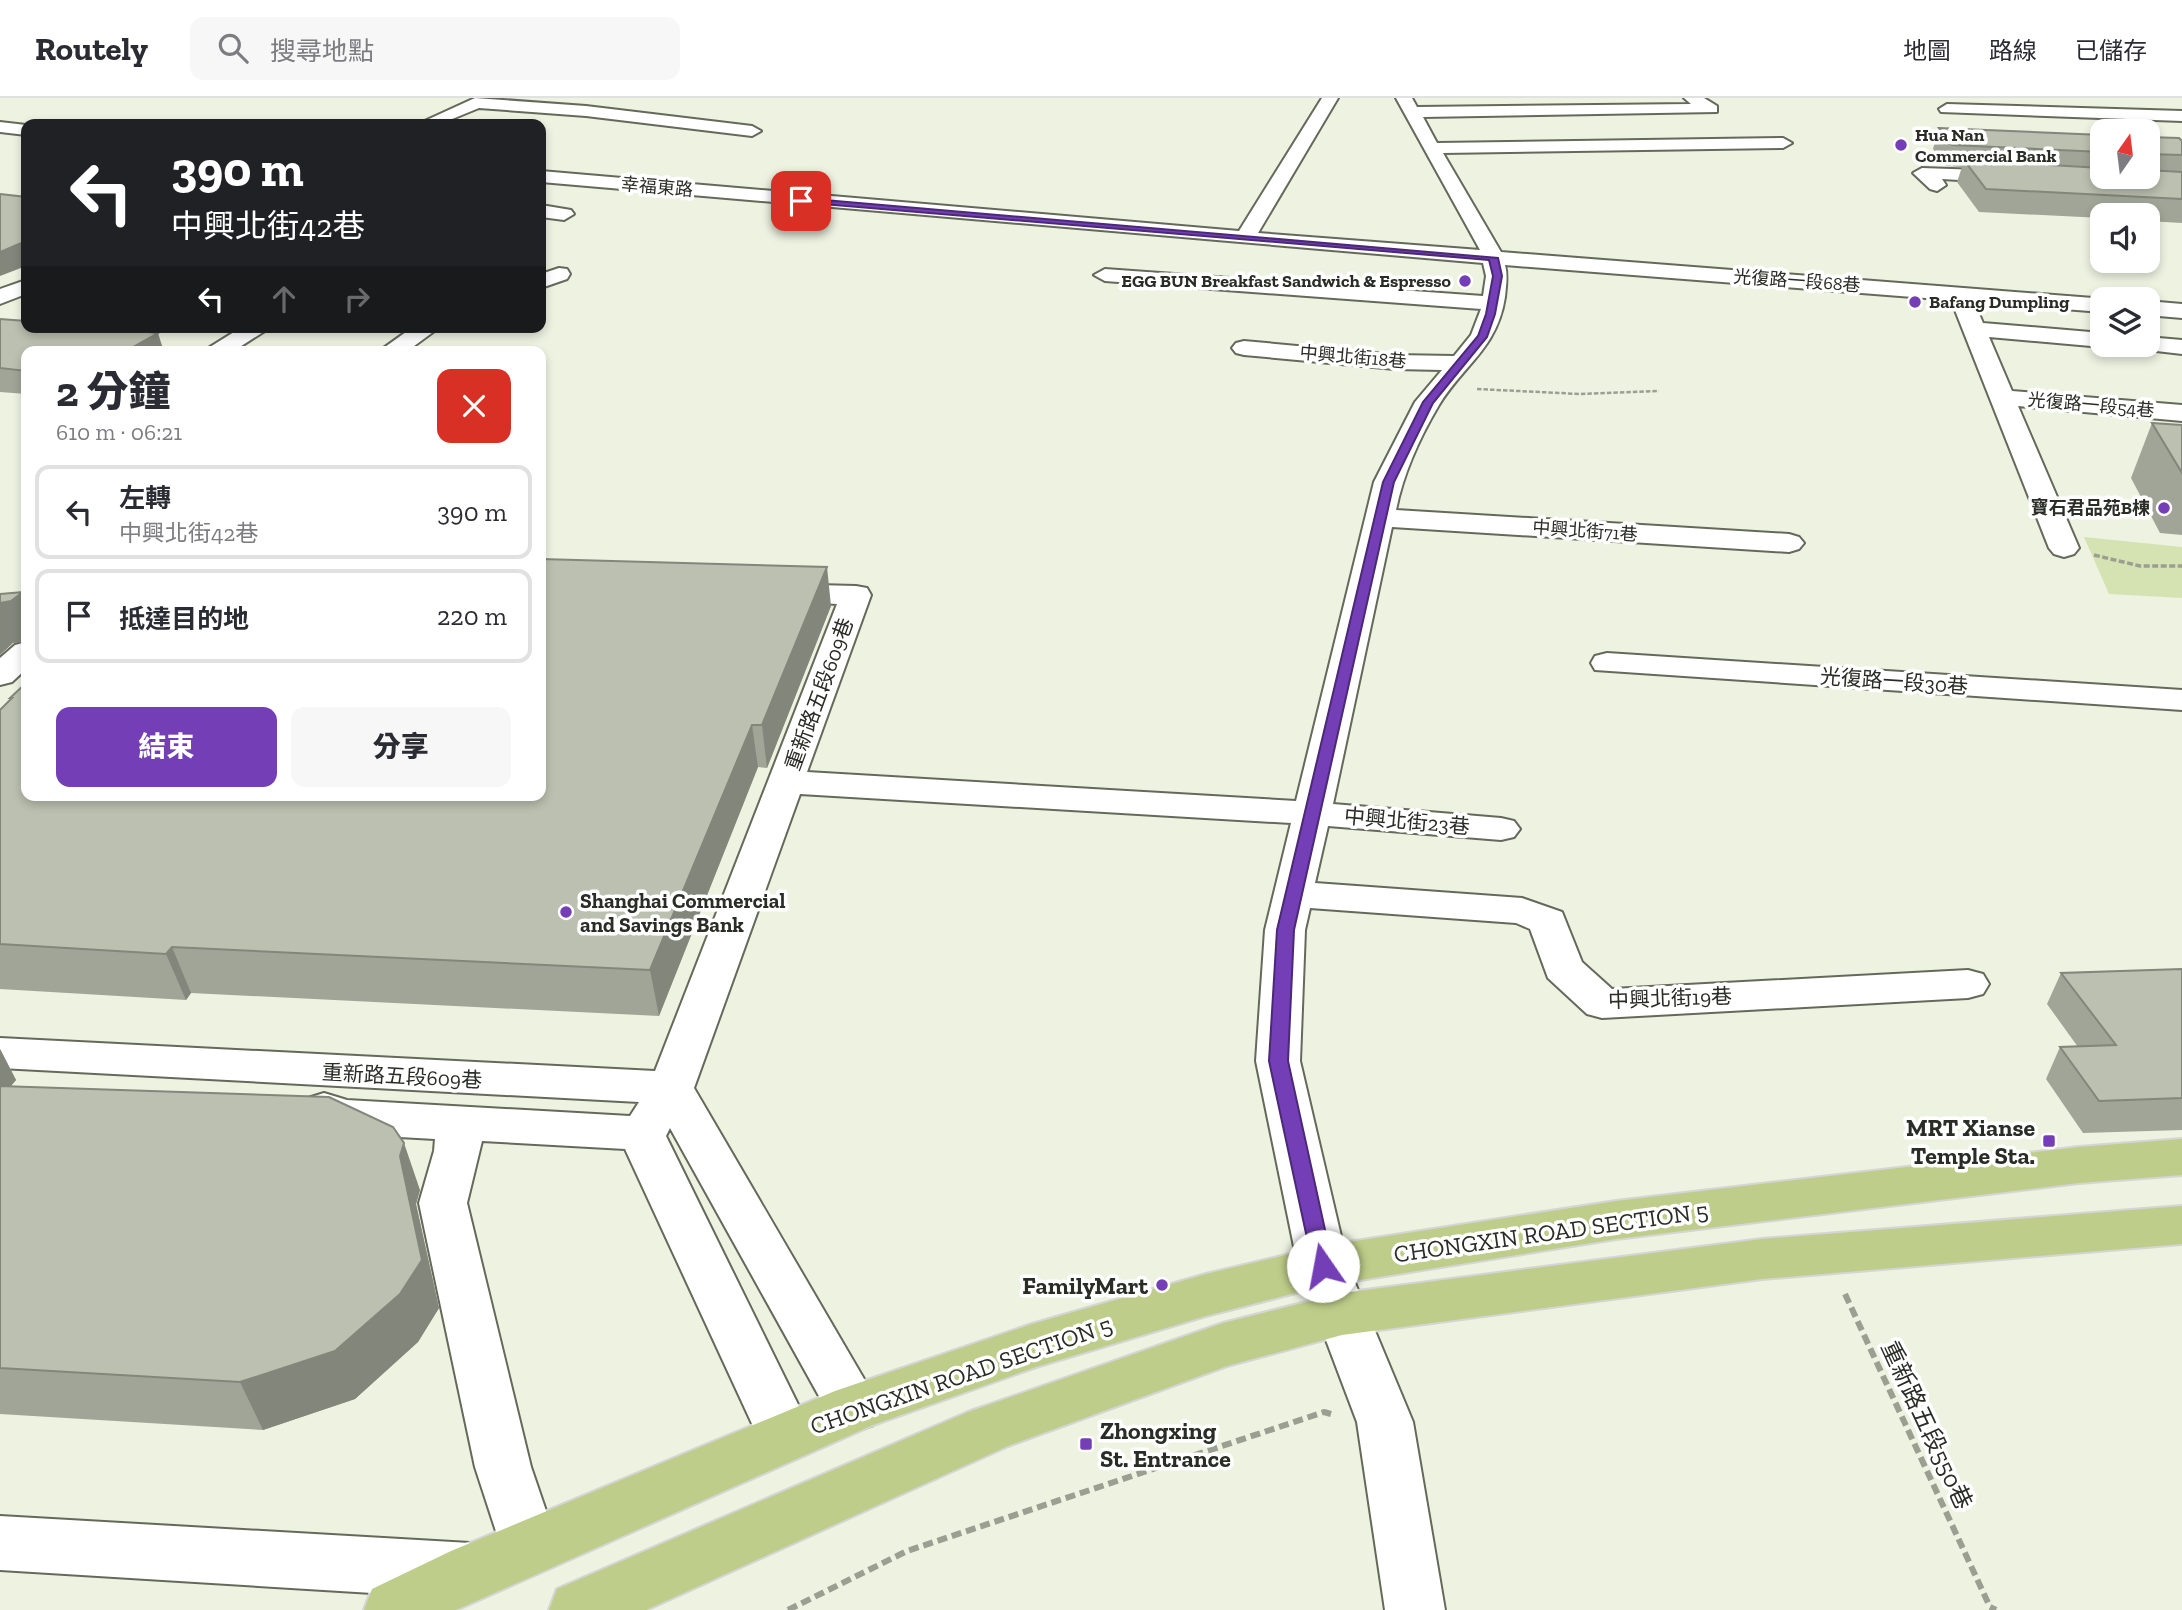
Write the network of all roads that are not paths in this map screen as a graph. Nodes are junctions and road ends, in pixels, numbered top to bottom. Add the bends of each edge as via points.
1 (1329, 98) edge
2 (1692, 98) edge
3 (2167, 98) edge
4 (484, 101) edge
5 (1409, 105) edge
6 (1947, 109) dead end
7 (2182, 115) edge
8 (439, 119) edge
9 (0, 127) edge
10 (21, 129) edge
11 (752, 131) dead end
12 (1783, 143) dead end
13 (1432, 148) junction
14 (569, 160) dead end
15 (639, 166) dead end
16 (546, 176) edge
17 (2032, 178) edge
18 (1937, 185) dead end
19 (546, 212) edge
20 (565, 214) dead end
21 (1245, 238) junction
22 (1493, 258) junction
23 (1105, 275) dead end
24 (21, 288) edge
25 (1959, 293) junction
26 (0, 297) edge
27 (1493, 303) junction
28 (2090, 303) edge
29 (2160, 309) edge
30 (2182, 311) edge
31 (1972, 329) junction
32 (249, 333) edge
33 (420, 333) edge
34 (2090, 339) edge
35 (2160, 345) edge
36 (225, 346) edge
37 (399, 346) edge
38 (2182, 347) edge
39 (1244, 348) dead end
40 (1452, 375) junction
41 (2000, 397) junction
42 (2182, 413) edge
43 (1380, 518) junction
44 (1789, 543) dead end
45 (2064, 548) road end
46 (753, 592) edge
47 (21, 657) edge
48 (1607, 663) dead end
49 (0, 676) edge
50 (2182, 700) edge
51 (786, 782) junction
52 (1312, 813) junction
53 (1501, 829) dead end
54 (1294, 894) junction
55 (1968, 984) dead end
56 (0, 1053) edge
57 (175, 1064) junction
58 (671, 1088) junction
59 (458, 1122) junction
60 (642, 1136) junction
61 (2182, 1157) edge
62 (2182, 1224) edge
63 (1333, 1290) junction
64 (854, 1408) junction
65 (786, 1437) junction
66 (0, 1543) edge
67 (528, 1546) junction
68 (472, 1571) junction
69 (394, 1610) edge
70 (579, 1610) edge
71 (1415, 1610) edge

1 - 21 street
2 - 5 street via 1712,108
3 - 7 street
4 - 8 street
4 - 11 street
5 - 13 street
6 - 7 street
9 - 10 street
12 - 13 street
13 - 22 street
14 - 15 street
16 - 21 street, 幸福東路
17 - 18 street via 1922,173
19 - 20 street
21 - 22 street, 光復路一段68巷
22 - 25 street, 光復路一段68巷
22 - 27 street via 1497,276
23 - 27 street
24 - 26 street
25 - 28 street, 光復路一段68巷
25 - 31 street
27 - 40 street via 1482,337
29 - 30 street
31 - 34 street
31 - 41 street
32 - 36 street
33 - 37 street
35 - 38 street
39 - 40 street, 中興北街18巷 via 1395,362
40 - 43 street via 1428,402 1388,482
41 - 42 street, 光復路一段54巷
41 - 45 street
43 - 44 street, 中興北街71巷
43 - 52 street
46 - 51 street, 重新路五段609巷 via 856,595
47 - 49 street
48 - 50 street, 光復路一段30巷
51 - 52 street, 中興北街23巷
51 - 58 street, 重新路五段609巷
52 - 53 street, 中興北街23巷
52 - 54 street
54 - 55 street, 中興北街19巷 via 1522,911 1548,921 1563,968 1602,1004
54 - 63 street via 1285,930 1278,1061
56 - 57 street, 重新路五段609巷
57 - 58 street, 重新路五段609巷
57 - 59 street, 重新路五段609巷 via 345,1117
58 - 60 street, 重新路五段609巷
58 - 64 street
59 - 60 street, 重新路五段609巷
59 - 67 street, 重新路五段609巷 via 458,1151 443,1203 503,1467
60 - 65 street
61 - 63 main road, CHONGXIN ROAD SECTION 5 via 1616,1220
62 - 63 main road, CHONGXIN ROAD SECTION 5
63 - 64 main road, CHONGXIN ROAD SECTION 5 via 1206,1295 1032,1346
63 - 70 main road, CHONGXIN ROAD SECTION 5 via 1223,1345 988,1429
63 - 71 street via 1385,1422
64 - 65 main road, CHONGXIN ROAD SECTION 5
65 - 67 main road, CHONGXIN ROAD SECTION 5
66 - 68 street
67 - 68 main road, CHONGXIN ROAD SECTION 5
68 - 69 main road, CHONGXIN ROAD SECTION 5

